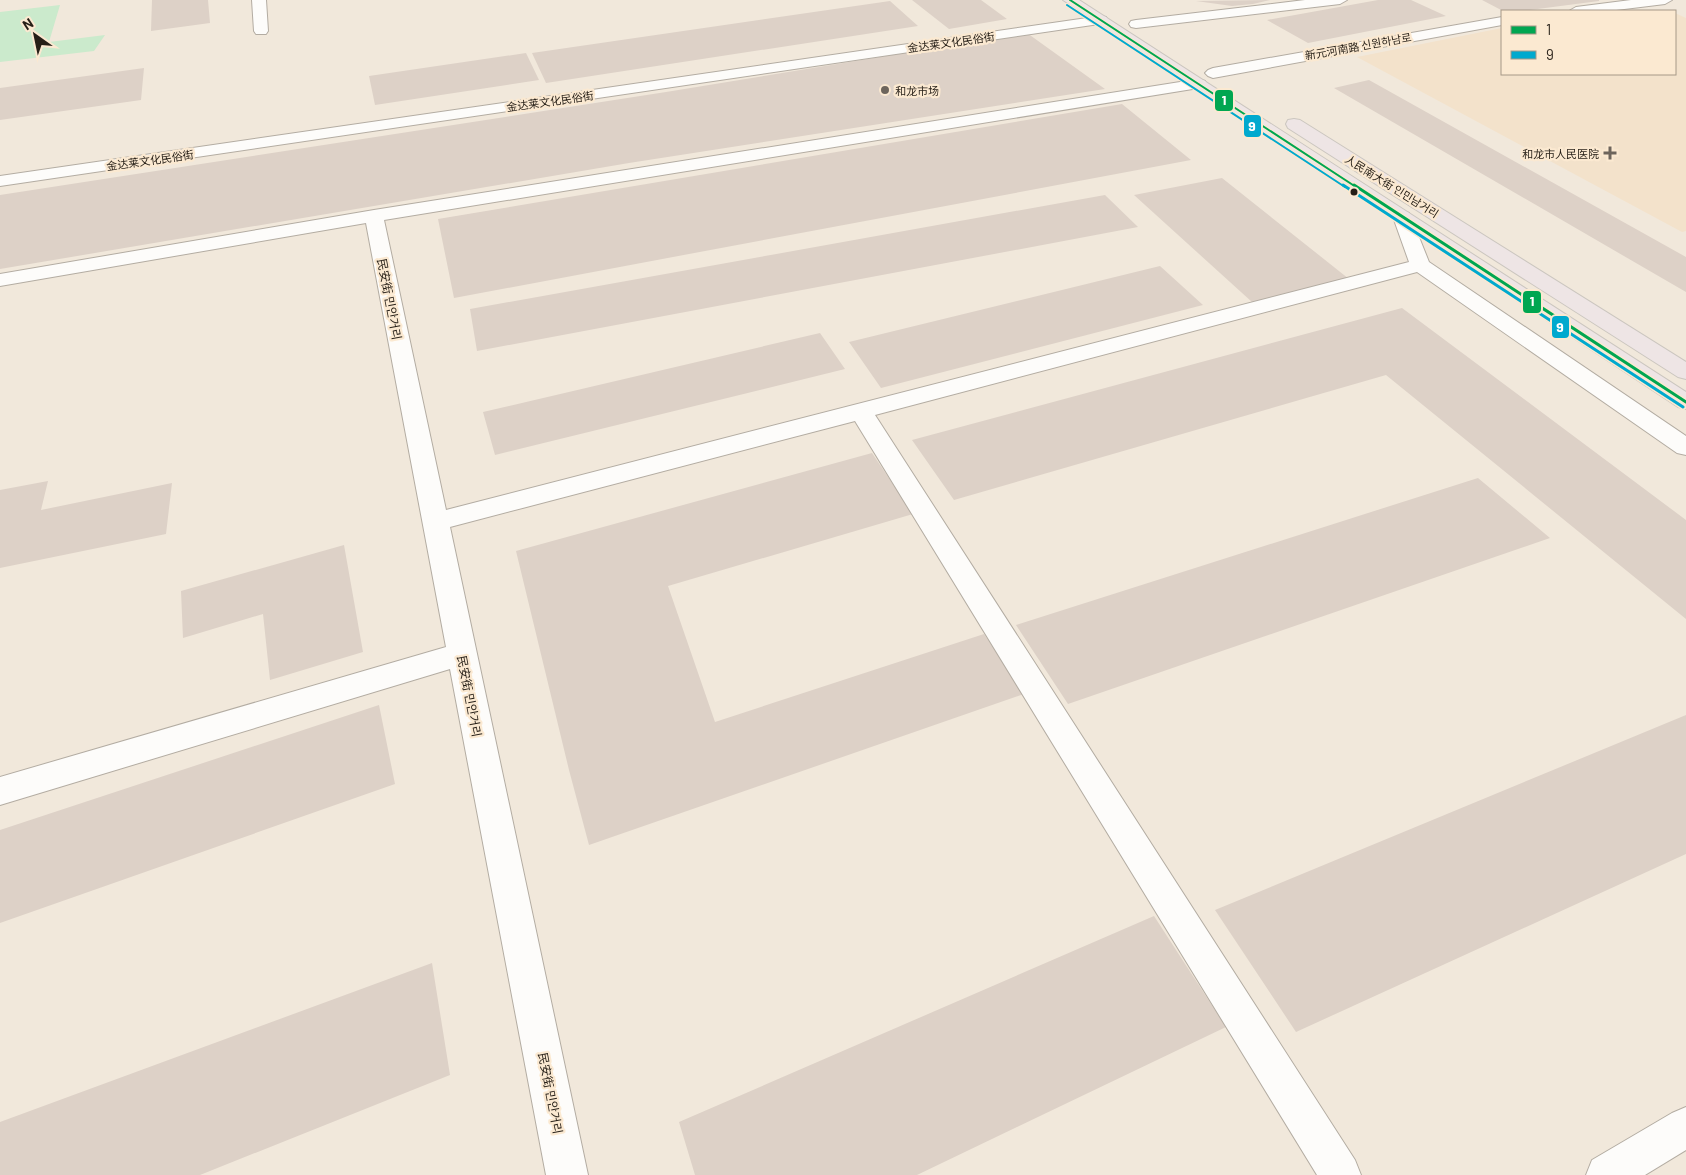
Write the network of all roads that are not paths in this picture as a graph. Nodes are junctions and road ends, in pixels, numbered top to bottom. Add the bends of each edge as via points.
1 (259, 0) edge
2 (1070, 0) edge
3 (1098, 0) edge
4 (1340, 0) edge
5 (1665, 0) edge
6 (1584, 10) edge
7 (1101, 20) junction
8 (1501, 21) edge
9 (1136, 24) junction
10 (261, 31) dead end
11 (1206, 79) junction
12 (1239, 89) dead end
13 (1281, 116) dead end
14 (0, 181) edge
15 (374, 216) junction
16 (1402, 217) junction
17 (1420, 265) junction
18 (0, 280) edge
19 (1686, 372) edge
20 (1686, 402) edge
21 (861, 412) junction
22 (1686, 447) edge
23 (436, 522) junction
24 (462, 654) junction
25 (0, 791) edge
26 (1686, 1127) edge
27 (567, 1175) edge
28 (1340, 1175) edge
29 (1607, 1175) edge

1 - 10 street
2 - 7 main road, 人民南大街 인민남거리
3 - 9 main road, 人民南大街 인민남거리
4 - 9 street
5 - 6 street
7 - 11 main road, 人民南大街 인민남거리
7 - 14 street, 金达莱文化民俗街
8 - 11 street, 新元河南路 신원하남로
9 - 11 main road, 人民南大街 인민남거리
11 - 12 main road, 人民南大街 인민남거리
11 - 15 street, 新元河南路 신원하남로
11 - 16 main road, 人民南大街 인민남거리
13 - 19 main road, 人民南大街 인민남거리
15 - 18 street, 新元河南路 신원하남로
15 - 23 street, 民安街 민안거리
16 - 17 street, 人民南大街 인민남거리
16 - 20 main road, 人民南大街 인민남거리
17 - 21 street
17 - 22 street
21 - 23 street
21 - 28 street
23 - 24 street, 民安街 민안거리
24 - 25 street
24 - 27 street, 民安街 민안거리
26 - 29 street

